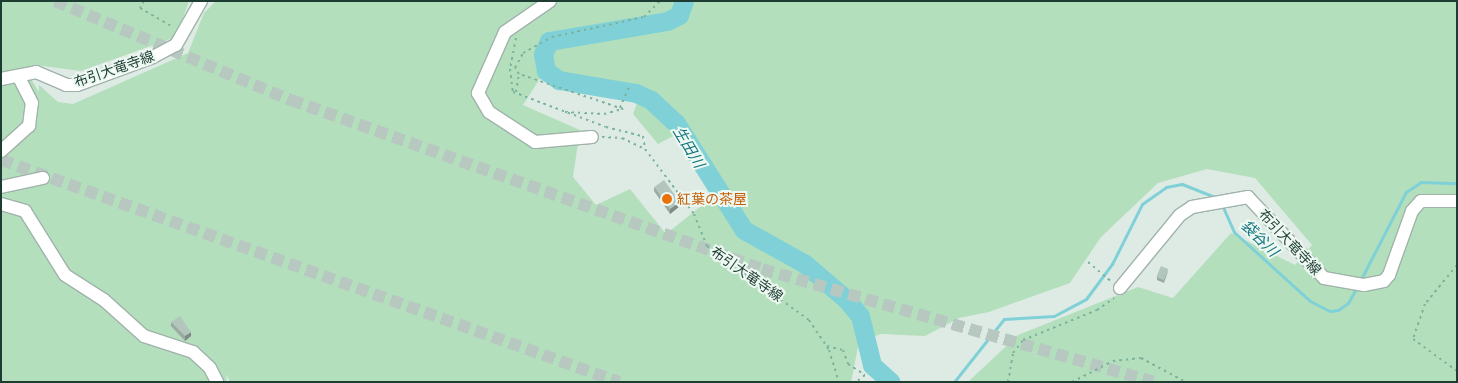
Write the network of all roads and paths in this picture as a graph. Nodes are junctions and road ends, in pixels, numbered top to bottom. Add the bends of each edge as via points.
1 (144, 1) edge
2 (202, 1) edge
3 (550, 1) edge
4 (660, 1) edge
5 (519, 18) junction
6 (185, 34) junction
7 (519, 74) junction
8 (18, 76) junction
9 (1, 79) edge
10 (629, 84) dead end
11 (516, 92) junction
12 (620, 108) junction
13 (565, 112) junction
14 (592, 137) joint
15 (645, 149) junction
16 (1, 151) edge
17 (43, 178) dead end
18 (1, 187) edge
19 (1457, 201) edge
20 (1, 204) edge
21 (1088, 262) dead end
22 (1457, 265) edge
23 (1118, 287) junction
24 (826, 346) junction
25 (1457, 371) edge
26 (217, 382) edge
27 (839, 382) edge
28 (856, 382) edge
29 (1008, 382) edge
30 (1072, 382) edge
31 (1186, 382) edge

1 - 6 path via 140,8
2 - 6 street, 布引大竜寺線 via 192,13
3 - 5 street
4 - 7 path via 644,17 540,42 517,60
5 - 11 path via 510,69
5 - 14 street via 505,32 479,84 478,93 489,112 535,142
6 - 8 street, 布引大竜寺線 via 176,45 153,56 77,84 66,85 36,72
7 - 11 path
7 - 12 path
8 - 9 street, 布引大竜寺線
8 - 16 street via 32,103 29,126
10 - 12 path
11 - 13 path
12 - 13 path via 618,114
13 - 15 path via 643,136
14 - 15 path, 布引大竜寺線 via 622,138
15 - 24 path, 布引大竜寺線 via 694,214 707,246 809,320
17 - 18 street
19 - 23 street, 布引大竜寺線 via 1421,201 1412,211 1384,281 1357,285 1324,278 1248,197 1206,204 1180,215
20 - 26 street via 25,210 65,275 104,300 144,336 193,352 210,368
21 - 23 path
22 - 25 path via 1425,304 1414,339
23 - 29 path via 1112,302 1023,340 1013,353
24 - 27 path, 布引大竜寺線
24 - 28 path via 843,350 848,364 865,375
30 - 31 path via 1113,361 1141,358

